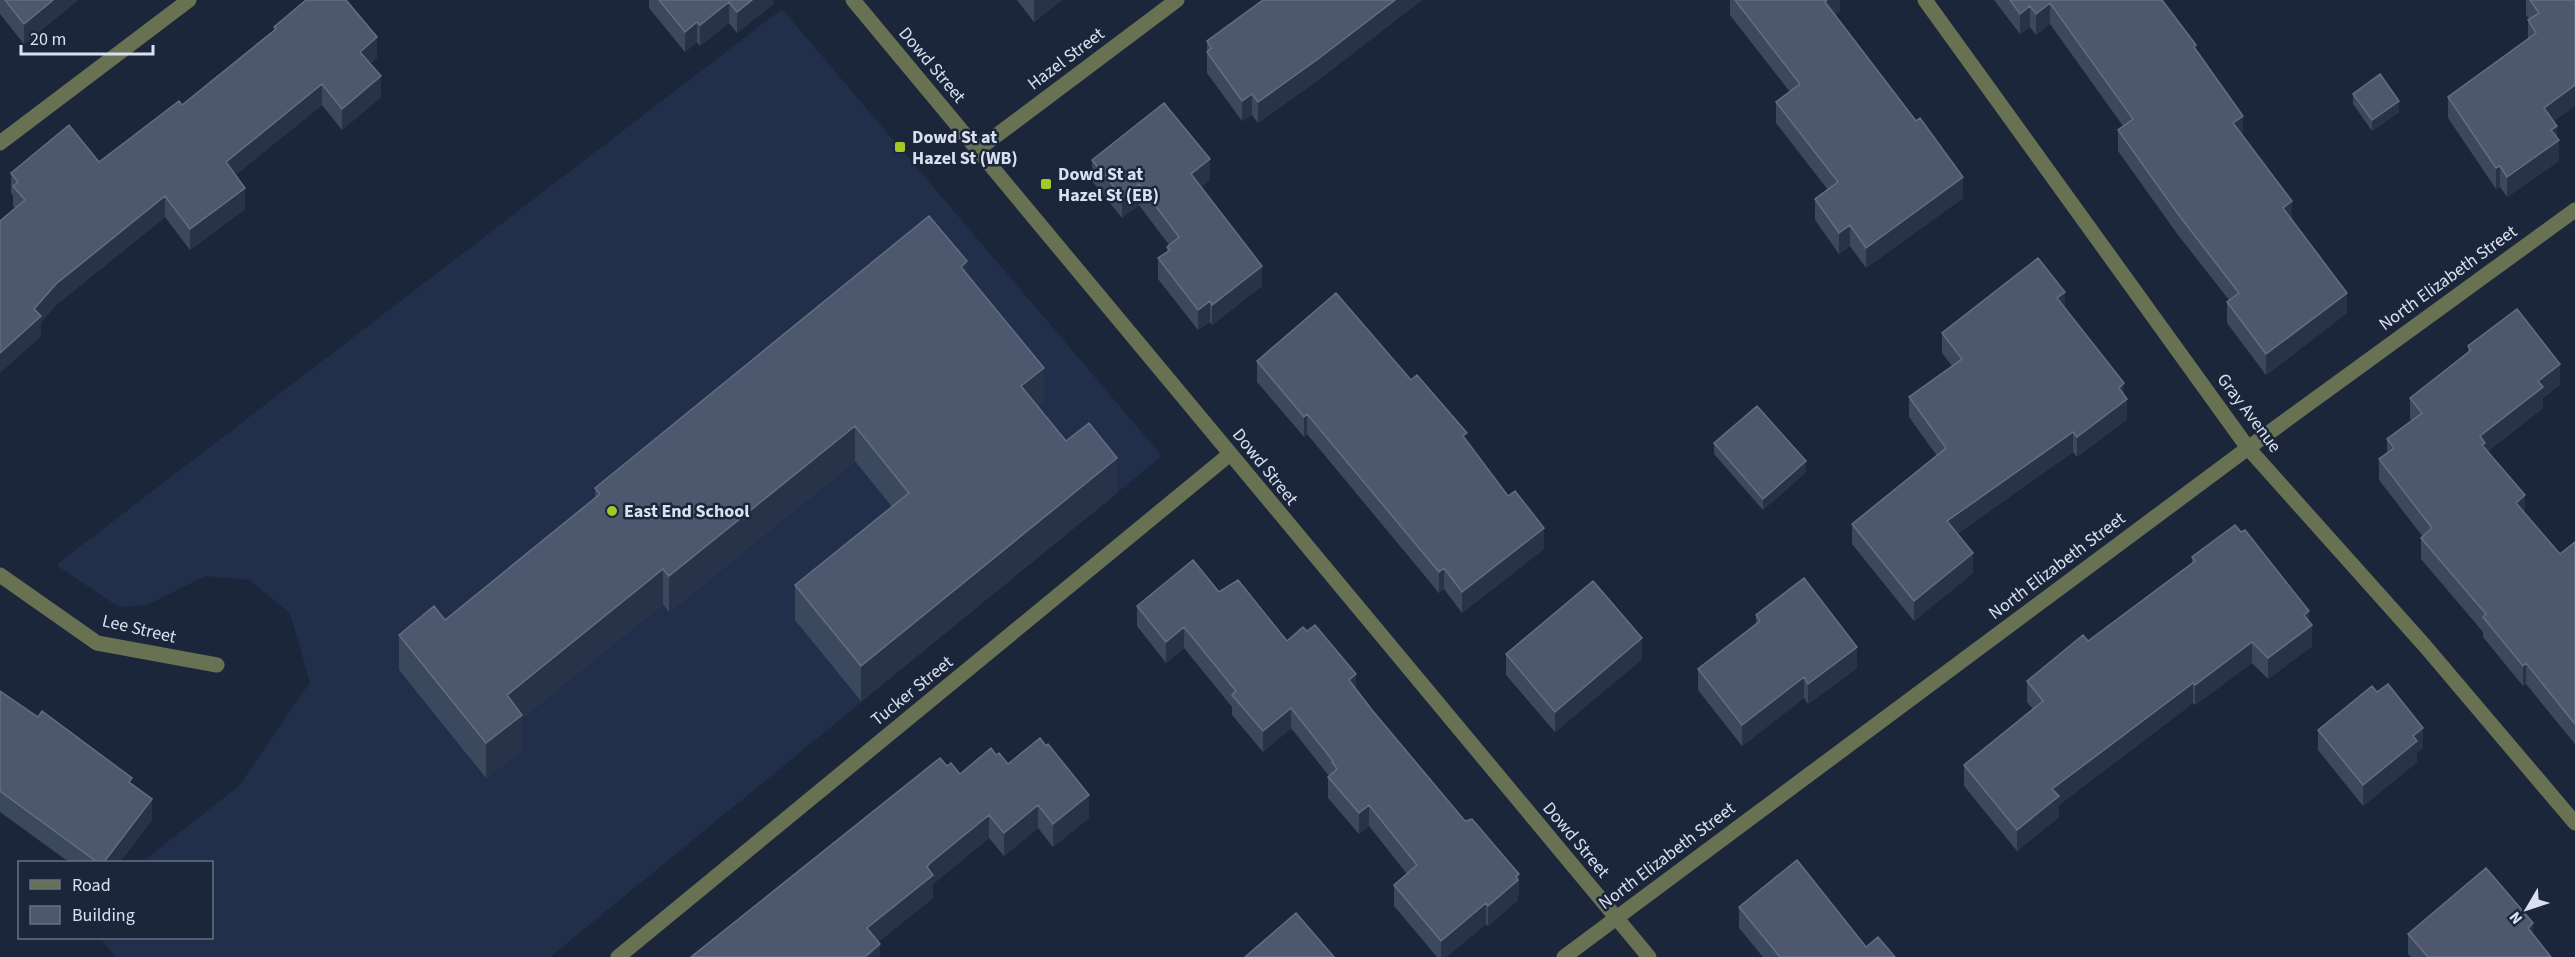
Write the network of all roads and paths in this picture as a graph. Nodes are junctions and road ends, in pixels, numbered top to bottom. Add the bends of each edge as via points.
1 (189, 0) edge
2 (853, 0) edge
3 (1177, 0) edge
4 (1925, 0) edge
5 (0, 143) edge
6 (977, 150) junction
7 (2575, 210) edge
8 (2248, 448) junction
9 (1230, 454) junction
10 (0, 575) edge
11 (217, 665) dead end
12 (2575, 823) edge
13 (1617, 918) junction
14 (618, 957) edge
15 (1564, 957) edge
16 (1649, 957) edge

1 - 5 street
2 - 6 street, Dowd Street
3 - 6 street, Hazel Street
4 - 8 street, Gray Avenue
6 - 9 street, Dowd Street
7 - 8 street, North Elizabeth Street
8 - 12 street, Gray Avenue via 2425,646
8 - 13 street, North Elizabeth Street
9 - 13 street, Dowd Street
9 - 14 street, Tucker Street
10 - 11 street, Lee Street via 97,643
13 - 15 street, North Elizabeth Street
13 - 16 street, Dowd Street

